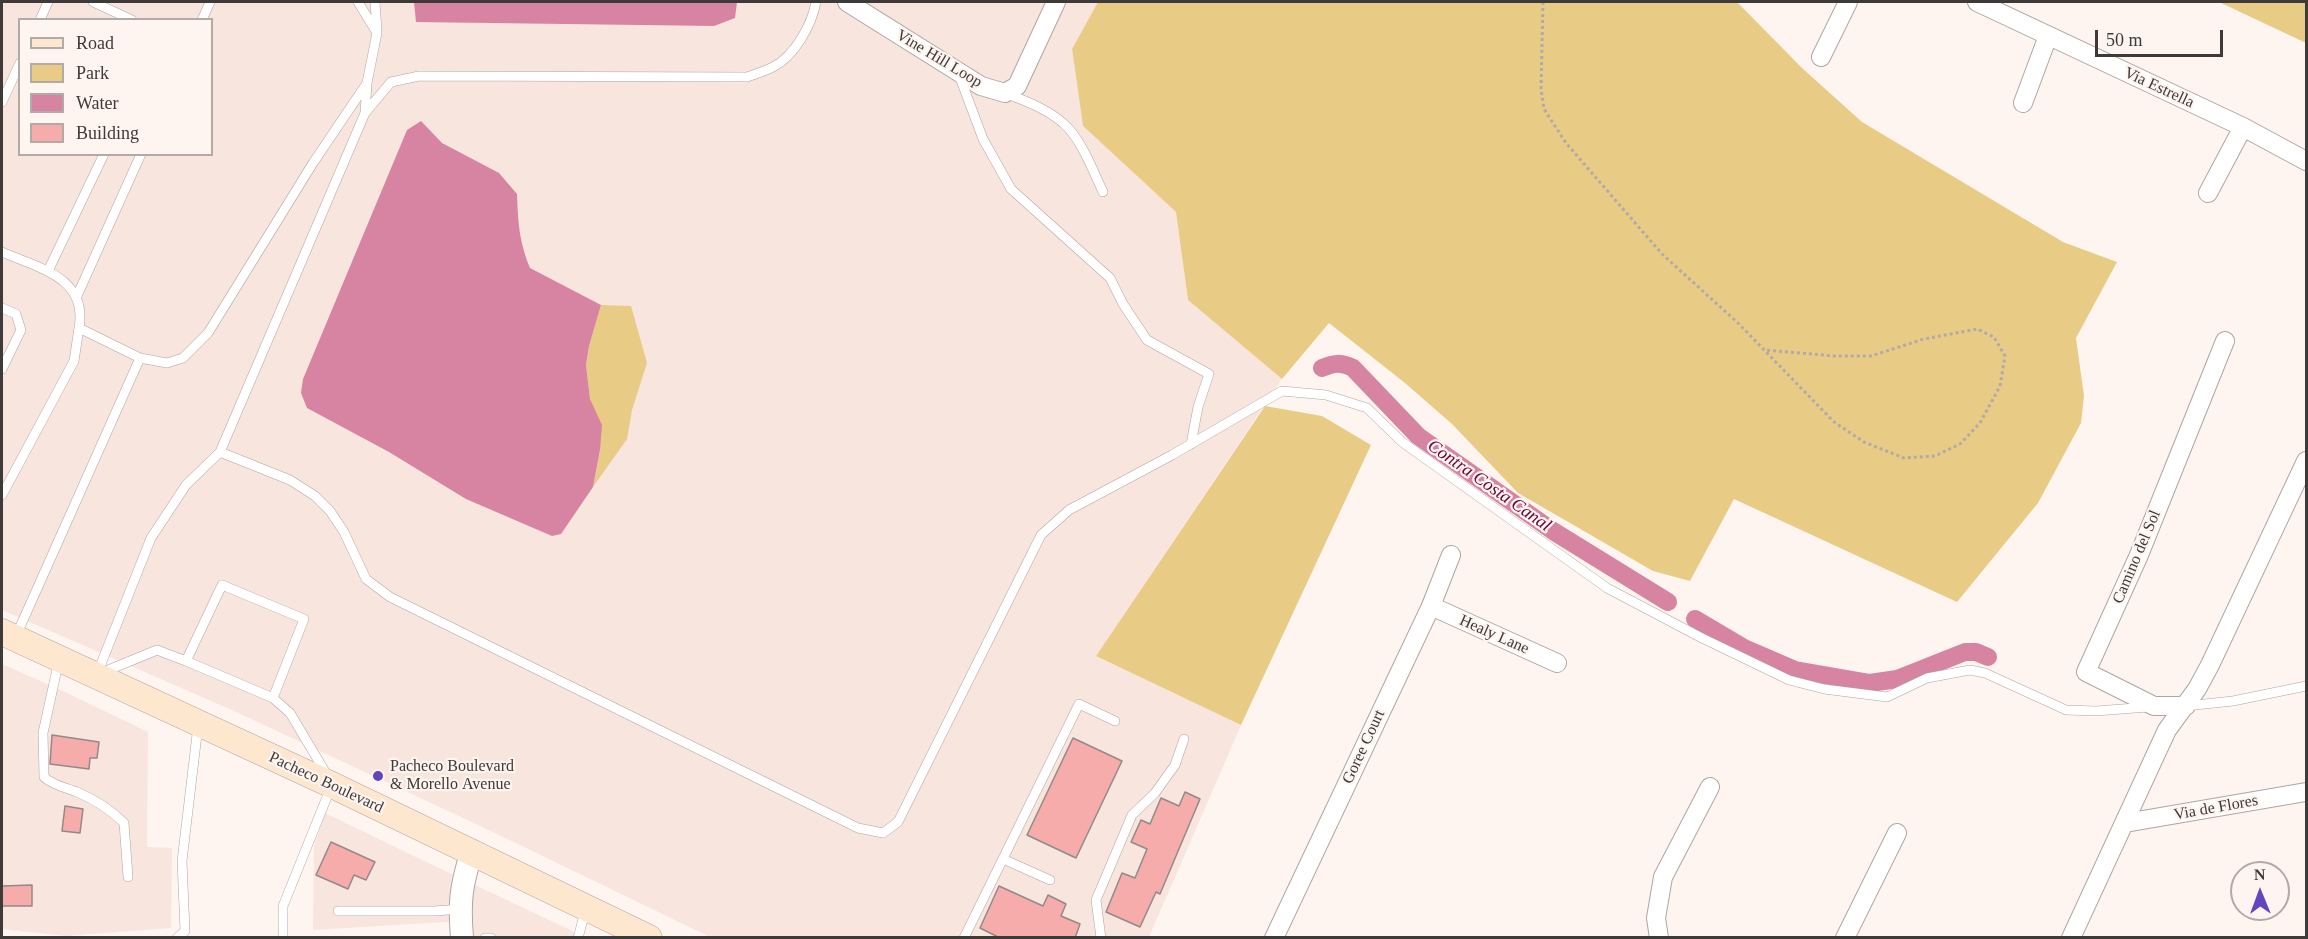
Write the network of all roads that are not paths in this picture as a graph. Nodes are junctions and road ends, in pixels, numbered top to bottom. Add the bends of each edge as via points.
1 (48, 2) edge
2 (93, 2) edge
3 (210, 2) edge
4 (358, 2) edge
5 (375, 2) edge
6 (816, 2) edge
7 (847, 2) edge
8 (1056, 2) edge
9 (1848, 2) edge
10 (1977, 2) edge
11 (41, 18) edge
12 (128, 18) edge
13 (203, 18) edge
14 (377, 33) junction
15 (2048, 36) junction
16 (1821, 57) dead end
17 (18, 67) edge
18 (958, 72) junction
19 (367, 82) junction
20 (1005, 93) junction
21 (2, 102) edge
22 (2023, 103) dead end
23 (365, 113) junction
24 (2243, 127) junction
25 (103, 156) edge
26 (140, 156) edge
27 (2307, 161) edge
28 (1103, 192) dead end
29 (2208, 194) dead end
30 (2, 252) edge
31 (48, 271) junction
32 (77, 296) junction
33 (2, 308) edge
34 (79, 328) junction
35 (2225, 341) dead end
36 (140, 358) junction
37 (2, 369) edge
38 (1191, 444) junction
39 (220, 452) junction
40 (2307, 461) edge
41 (2, 495) edge
42 (1451, 555) dead end
43 (1431, 606) junction
44 (8, 635) edge
45 (59, 658) junction
46 (186, 661) junction
47 (1557, 663) dead end
48 (96, 675) junction
49 (2307, 686) edge
50 (273, 698) junction
51 (2154, 706) junction
52 (2186, 706) junction
53 (1115, 722) dead end
54 (198, 724) junction
55 (1184, 739) dead end
56 (332, 785) junction
57 (1710, 787) dead end
58 (2307, 792) edge
59 (2125, 823) junction
60 (1897, 833) dead end
61 (472, 851) junction
62 (1003, 859) junction
63 (128, 877) dead end
64 (1050, 880) dead end
65 (586, 908) junction
66 (460, 909) junction
67 (338, 911) dead end
68 (177, 938) edge
69 (283, 938) edge
70 (462, 938) edge
71 (485, 938) edge
72 (491, 938) edge
73 (578, 938) edge
74 (649, 938) edge
75 (964, 938) edge
76 (1101, 938) edge
77 (1274, 938) edge
78 (1659, 938) edge
79 (1845, 938) edge
80 (2071, 938) edge

1 - 11 lane
2 - 12 lane
3 - 13 lane
4 - 14 lane
5 - 14 lane
6 - 23 lane via 799,43 776,66 747,77 419,76 392,82
7 - 18 street, Vine Hill Loop
8 - 20 street via 1017,86
9 - 16 street
10 - 15 street, Via Estrella
14 - 19 lane
15 - 22 street
15 - 24 street, Via Estrella
17 - 21 lane
18 - 20 street, Vine Hill Loop via 981,86
18 - 38 lane via 983,139 1011,189 1110,278 1147,340 1209,374
19 - 23 lane
19 - 36 lane via 208,333 183,358 167,363
20 - 28 lane via 1036,105 1064,123 1084,152
23 - 39 lane
24 - 27 street, Via Estrella
24 - 29 street
25 - 31 lane
26 - 32 lane
30 - 31 lane
31 - 32 lane via 62,279
32 - 34 lane
33 - 37 lane via 16,314 21,330
34 - 36 lane
34 - 41 lane via 74,361
35 - 51 street, Camino del Sol via 2139,555 2086,672
36 - 44 lane
38 - 39 lane via 1069,510 1041,535 898,822 883,833 858,828 390,597 366,579 344,532 315,496 290,480
38 - 51 lane via 1282,391 1326,395 1367,408 1402,442 1607,588 1789,680 1887,697 1927,678 1970,670 2066,710
39 - 48 lane via 186,485 151,538
40 - 52 street via 2210,665
42 - 43 street, Goree Court
43 - 47 street, Healy Lane
43 - 77 street, Goree Court
44 - 45 main road, Pacheco Boulevard
45 - 48 main road, Pacheco Boulevard
45 - 63 lane via 43,733 44,777 53,785 106,806 124,823
46 - 48 lane via 157,650
46 - 50 lane
46 - 50 lane via 222,585 304,618
48 - 54 main road, Pacheco Boulevard
49 - 52 lane
50 - 56 lane via 290,713
51 - 52 street, Camino del Sol
52 - 59 street via 2167,730
53 - 62 lane via 1078,704
54 - 56 main road, Pacheco Boulevard
54 - 68 lane via 182,861 185,931
55 - 76 lane via 1175,765 1132,816 1096,900
56 - 61 main road, Pacheco Boulevard
56 - 69 lane via 283,906
57 - 78 street via 1663,877 1656,918
58 - 59 street, Via de Flores
59 - 80 street
60 - 79 street
61 - 65 main road, Pacheco Boulevard
61 - 66 street via 462,884
62 - 64 lane
62 - 75 lane
65 - 73 lane
65 - 74 main road, Pacheco Boulevard
66 - 67 lane
66 - 70 street
71 - 72 lane

